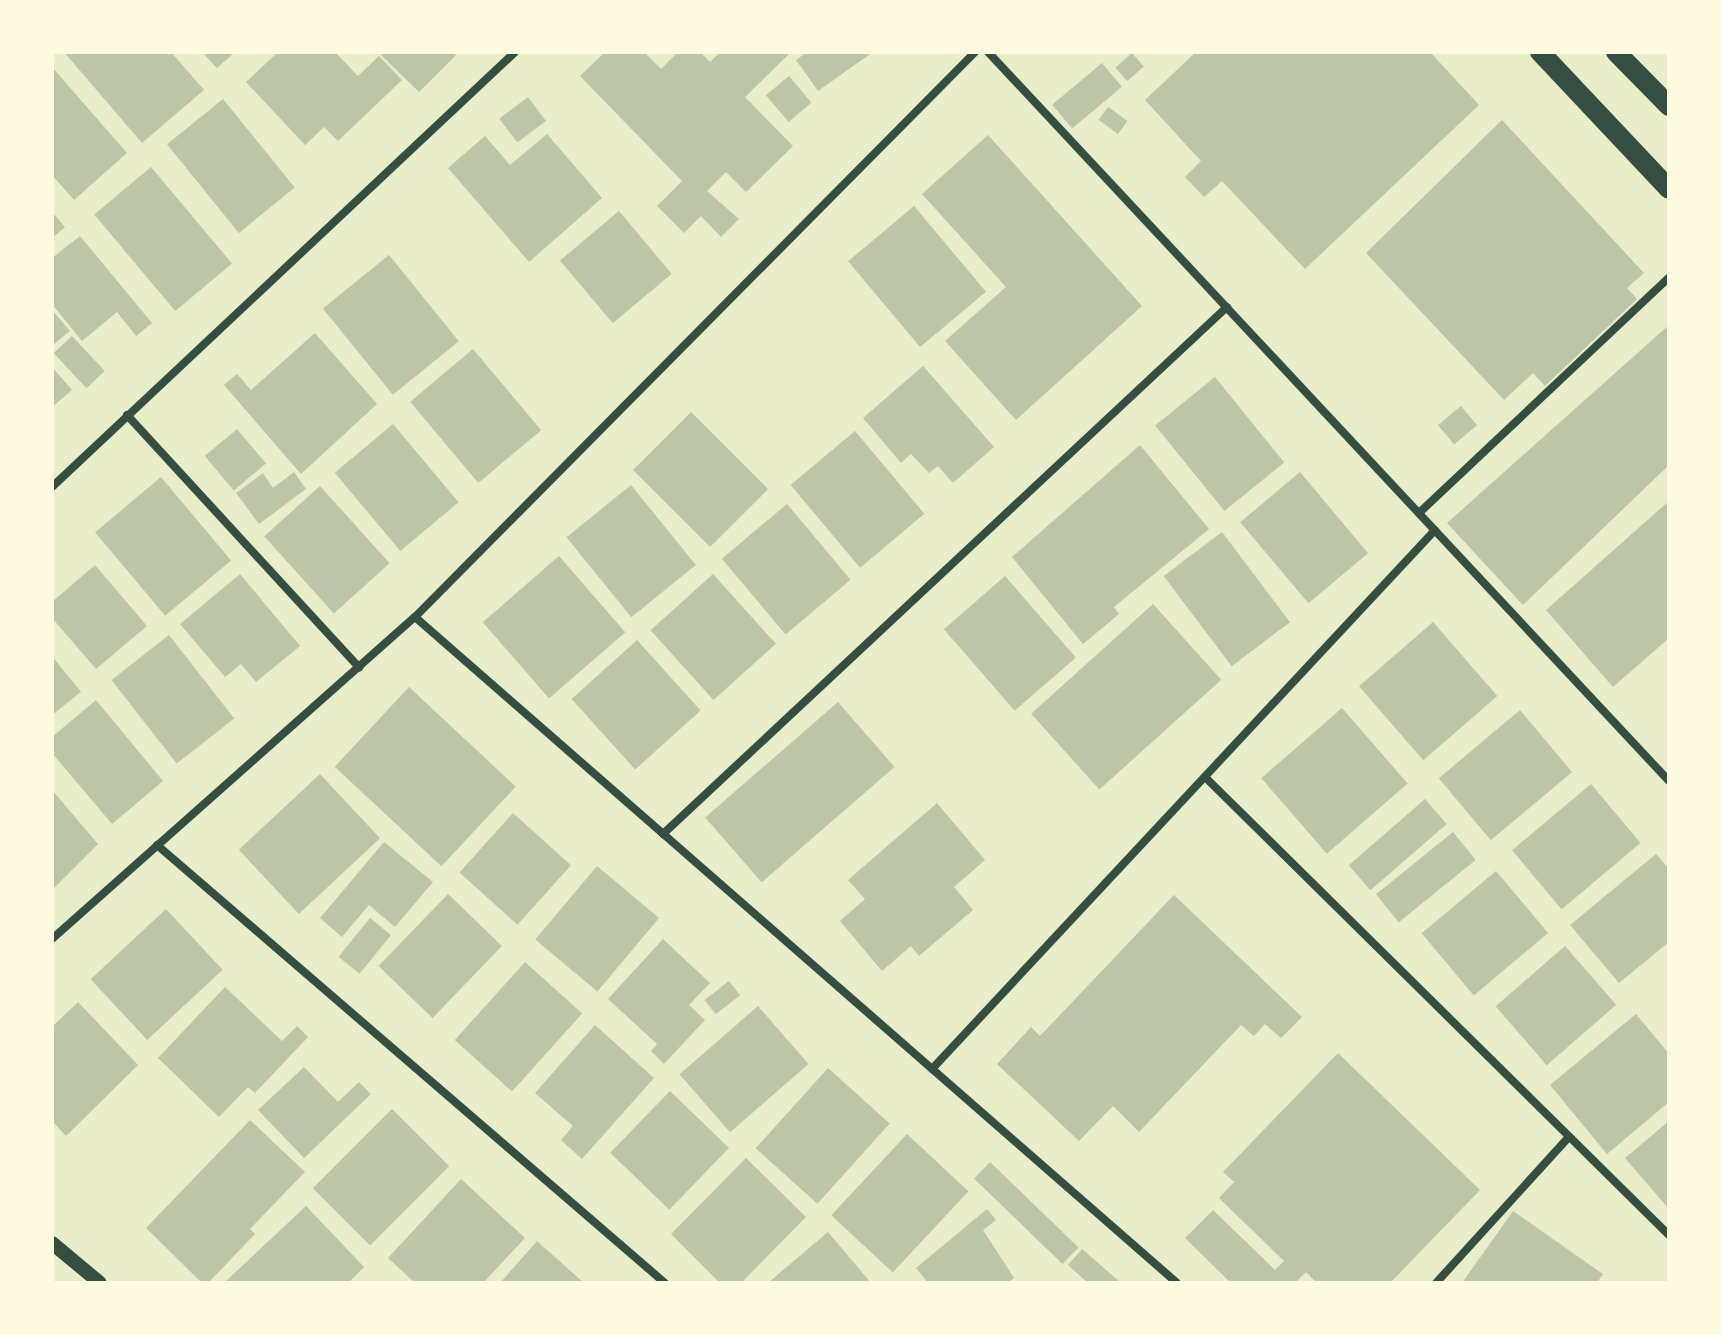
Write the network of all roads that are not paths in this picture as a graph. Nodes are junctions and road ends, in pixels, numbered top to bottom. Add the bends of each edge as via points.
1 (515, 52) edge
2 (975, 52) edge
3 (988, 52) edge
4 (1540, 52) edge
5 (1616, 52) edge
6 (1669, 106) edge
7 (1669, 189) edge
8 (1669, 277) edge
9 (1227, 307) junction
10 (127, 415) junction
11 (52, 487) edge
12 (1419, 513) junction
13 (1435, 530) junction
14 (415, 617) junction
15 (359, 667) junction
16 (1205, 777) junction
17 (1669, 781) edge
18 (663, 834) junction
19 (157, 845) junction
20 (52, 939) edge
21 (932, 1069) junction
22 (1569, 1137) junction
23 (1669, 1235) edge
24 (52, 1243) edge
25 (100, 1283) edge
26 (665, 1283) edge
27 (1177, 1283) edge
28 (1436, 1283) edge

1 - 10 street
2 - 14 street
3 - 9 street
4 - 7 main road
5 - 6 main road
8 - 12 street
9 - 12 street
9 - 18 street
10 - 11 street
10 - 15 street
12 - 13 street
13 - 16 street
13 - 17 street
14 - 15 street
14 - 18 street
15 - 19 street
16 - 21 street
16 - 22 street
18 - 21 street
19 - 20 street
19 - 26 street
21 - 27 street
22 - 23 street
22 - 28 street
24 - 25 street

